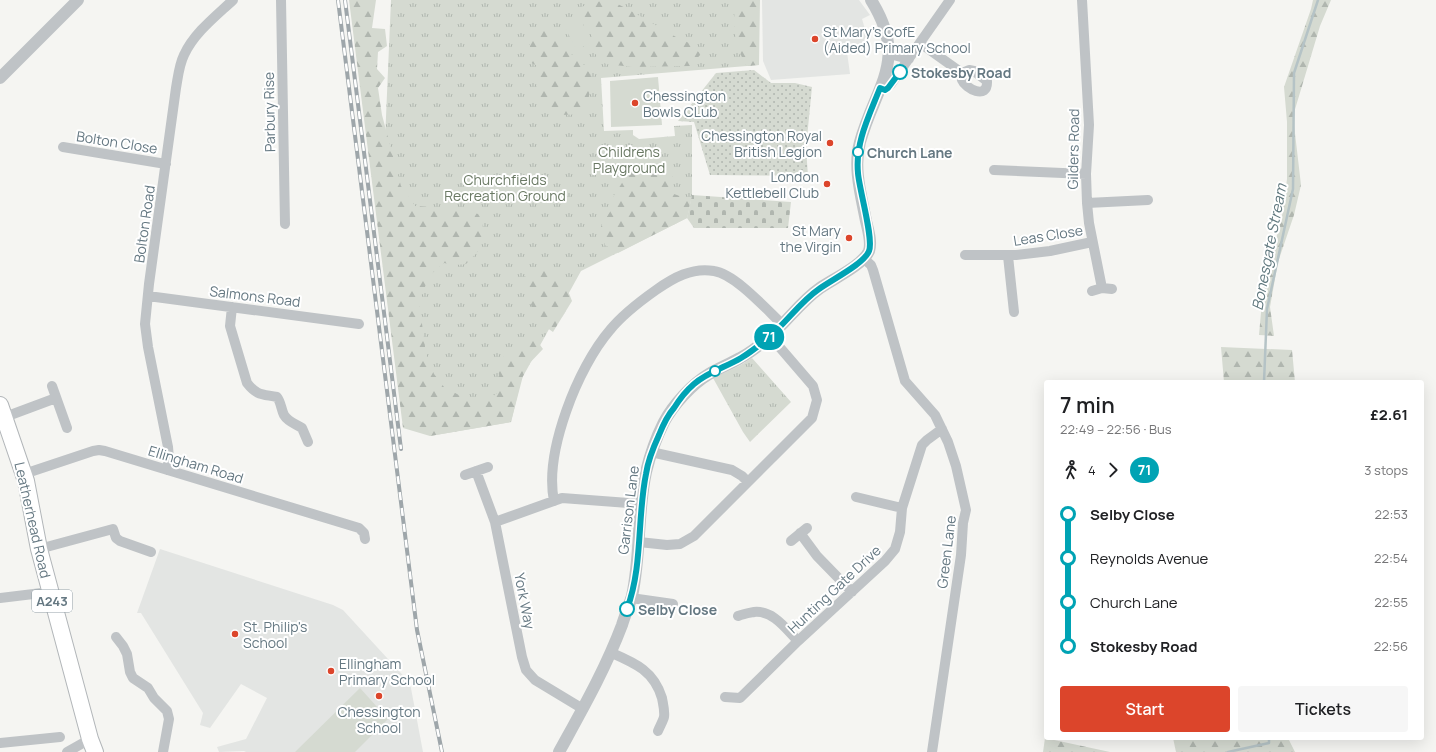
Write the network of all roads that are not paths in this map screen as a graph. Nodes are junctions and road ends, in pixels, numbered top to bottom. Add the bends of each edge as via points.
1 (69, 0) edge
2 (78, 0) edge
3 (233, 0) edge
4 (281, 0) edge
5 (871, 0) edge
6 (950, 0) edge
7 (1082, 0) edge
8 (920, 44) junction
9 (890, 54) junction
10 (909, 59) junction
11 (0, 66) edge
12 (962, 73) dead end
13 (0, 78) edge
14 (880, 88) junction
15 (64, 147) dead end
16 (166, 164) junction
17 (994, 170) dead end
18 (1086, 174) junction
19 (1087, 203) junction
20 (1142, 204) dead end
21 (285, 224) dead end
22 (1092, 242) junction
23 (965, 255) dead end
24 (1008, 256) junction
25 (864, 259) junction
26 (1102, 289) dead end
27 (148, 296) junction
28 (232, 307) junction
29 (1014, 312) dead end
30 (359, 324) dead end
31 (782, 324) junction
32 (770, 336) junction
33 (52, 386) dead end
34 (56, 398) junction
35 (2, 411) edge
36 (67, 428) dead end
37 (942, 430) junction
38 (308, 442) dead end
39 (651, 452) junction
40 (488, 467) dead end
41 (167, 470) junction
42 (476, 471) junction
43 (24, 474) junction
44 (465, 475) dead end
45 (748, 482) junction
46 (856, 497) dead end
47 (554, 501) junction
48 (642, 504) junction
49 (902, 508) junction
50 (495, 522) junction
51 (365, 539) dead end
52 (791, 541) dead end
53 (639, 542) junction
54 (39, 549) junction
55 (151, 552) dead end
56 (50, 592) junction
57 (852, 592) junction
58 (0, 598) edge
59 (631, 598) junction
60 (673, 604) dead end
61 (738, 616) dead end
62 (116, 637) dead end
63 (798, 641) junction
64 (612, 653) junction
65 (725, 697) dead end
66 (583, 710) junction
67 (658, 731) dead end
68 (60, 737) dead end
69 (0, 743) edge
70 (92, 746) edge
71 (67, 752) edge
72 (163, 752) edge
73 (559, 752) edge
74 (932, 752) edge

1 - 11 street
2 - 13 street
3 - 16 street, Bolton Road via 194,39 184,55 178,76
4 - 21 street, Parbury Rise
5 - 9 street via 888,38
6 - 8 street
7 - 18 street, Gilders Road via 1089,125
8 - 10 street
8 - 12 street
9 - 10 street
9 - 14 street
10 - 14 street via 888,88
14 - 25 street via 858,152 858,173 870,244
15 - 16 street, Bolton Close
16 - 27 street, Bolton Road
17 - 18 street
18 - 19 street, Gilders Road
19 - 20 street via 1102,201
19 - 22 street, Gilders Road
22 - 24 street, Leas Close
22 - 26 street, Gilders Road
23 - 24 street, Leas Close
24 - 29 street, Leas Close via 1017,300
25 - 31 street, Garrison Lane via 818,290
25 - 37 street, Green Lane via 873,270 904,381 935,415
27 - 28 street, Salmons Road
27 - 41 street, Bolton Road via 145,324 168,447
28 - 30 street, Salmons Road
28 - 38 street via 230,326 247,383 262,395 277,396 284,415 294,425 302,428
31 - 32 street, Garrison Lane
31 - 47 street via 728,275 702,269 685,273 667,282 633,307 610,330 581,373 557,442 552,476
32 - 39 street, Garrison Lane via 742,358 694,384 665,420
32 - 45 street via 813,386 817,400 812,418
33 - 34 street
34 - 35 street
34 - 36 street
35 - 43 highway, Leatherhead Road / A243
37 - 49 street, Hunting Gate Drive via 922,445
37 - 74 street, Green Lane via 956,466 966,510
39 - 45 street via 732,470
39 - 48 street, Garrison Lane
40 - 42 street
41 - 43 street, Ellingham Road via 99,450
41 - 51 street, Ellingham Road via 359,528
42 - 44 street
42 - 50 street, York Way
43 - 54 highway, Leatherhead Road / A243
45 - 53 street via 694,536 680,544
46 - 49 street
47 - 48 street via 562,498
47 - 50 street
48 - 53 street, Garrison Lane
49 - 57 street, Hunting Gate Drive via 900,532 895,549
50 - 66 street, York Way via 526,670 535,680
52 - 57 street via 803,531 817,556
53 - 59 street, Garrison Lane
54 - 55 street via 113,529 120,541
54 - 56 highway, Leatherhead Road / A243
56 - 58 street
56 - 70 highway, Leatherhead Road / A243
57 - 63 street, Hunting Gate Drive
59 - 60 street
59 - 64 street, Garrison Lane
61 - 63 street via 763,613 775,618
62 - 72 street via 123,646 134,678 148,688 167,711 169,719
63 - 65 street, Hunting Gate Drive via 740,698
64 - 66 street, Garrison Lane
64 - 67 street via 640,666 654,682 661,697 664,716
66 - 73 street, Garrison Lane
68 - 69 street via 50,741
70 - 71 street

